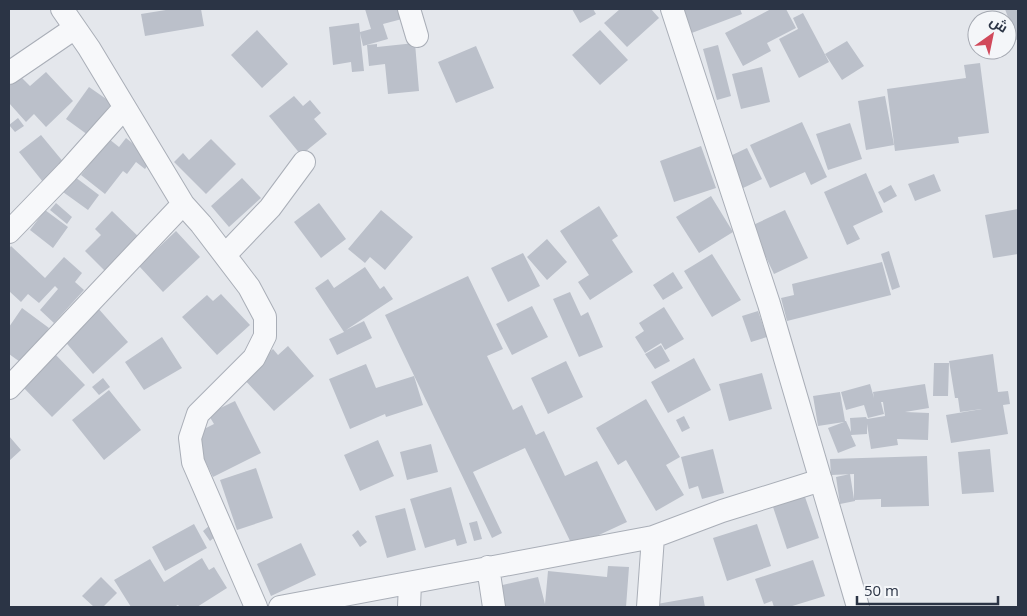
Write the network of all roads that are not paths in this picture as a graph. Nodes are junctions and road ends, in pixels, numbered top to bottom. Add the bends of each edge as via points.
1 (62, 9) edge
2 (409, 9) edge
3 (672, 9) edge
4 (75, 28) junction
5 (417, 36) dead end
6 (9, 73) edge
7 (124, 108) junction
8 (304, 162) dead end
9 (183, 204) junction
10 (9, 232) edge
11 (225, 255) junction
12 (9, 388) edge
13 (821, 480) junction
14 (653, 537) junction
15 (488, 567) junction
16 (410, 583) junction
17 (256, 607) edge
18 (280, 607) edge
19 (409, 607) edge
20 (494, 607) edge
21 (648, 607) edge
22 (858, 607) edge

1 - 4 street
2 - 5 street
3 - 13 street via 769,304
4 - 6 street
4 - 7 street
7 - 9 street
7 - 10 street
8 - 11 street via 270,208
9 - 11 street
9 - 12 street
11 - 17 street via 249,287 265,317 265,336 254,358 198,414 190,438 193,462
13 - 14 street
13 - 22 street
14 - 15 street
14 - 21 street
15 - 16 street
15 - 20 street
16 - 18 street
16 - 19 street

